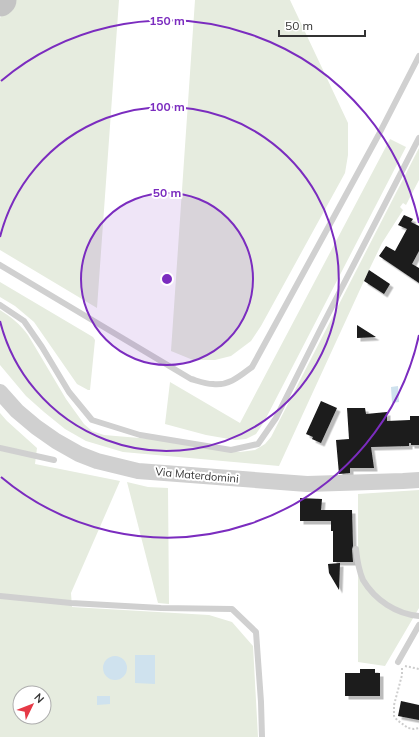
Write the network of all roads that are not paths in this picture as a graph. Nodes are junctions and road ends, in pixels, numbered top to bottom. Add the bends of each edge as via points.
1 (419, 56) edge
2 (419, 138) edge
3 (0, 265) edge
4 (0, 305) edge
5 (0, 392) edge
6 (0, 448) edge
7 (54, 460) dead end
8 (419, 480) edge
9 (356, 549) dead end
10 (0, 596) edge
11 (419, 616) edge
12 (419, 625) edge
13 (398, 662) dead end
14 (262, 737) edge

1 - 3 lane via 252,367 226,384 191,379
2 - 4 lane via 276,418 258,444 231,450 140,435 92,420 69,392 24,321
5 - 8 street, Via Materdomini via 17,411 56,441 97,461 138,471 307,484
6 - 7 lane
9 - 11 lane via 363,579 370,590 391,608 408,615
10 - 14 lane via 146,608 232,609 256,632
12 - 13 lane

